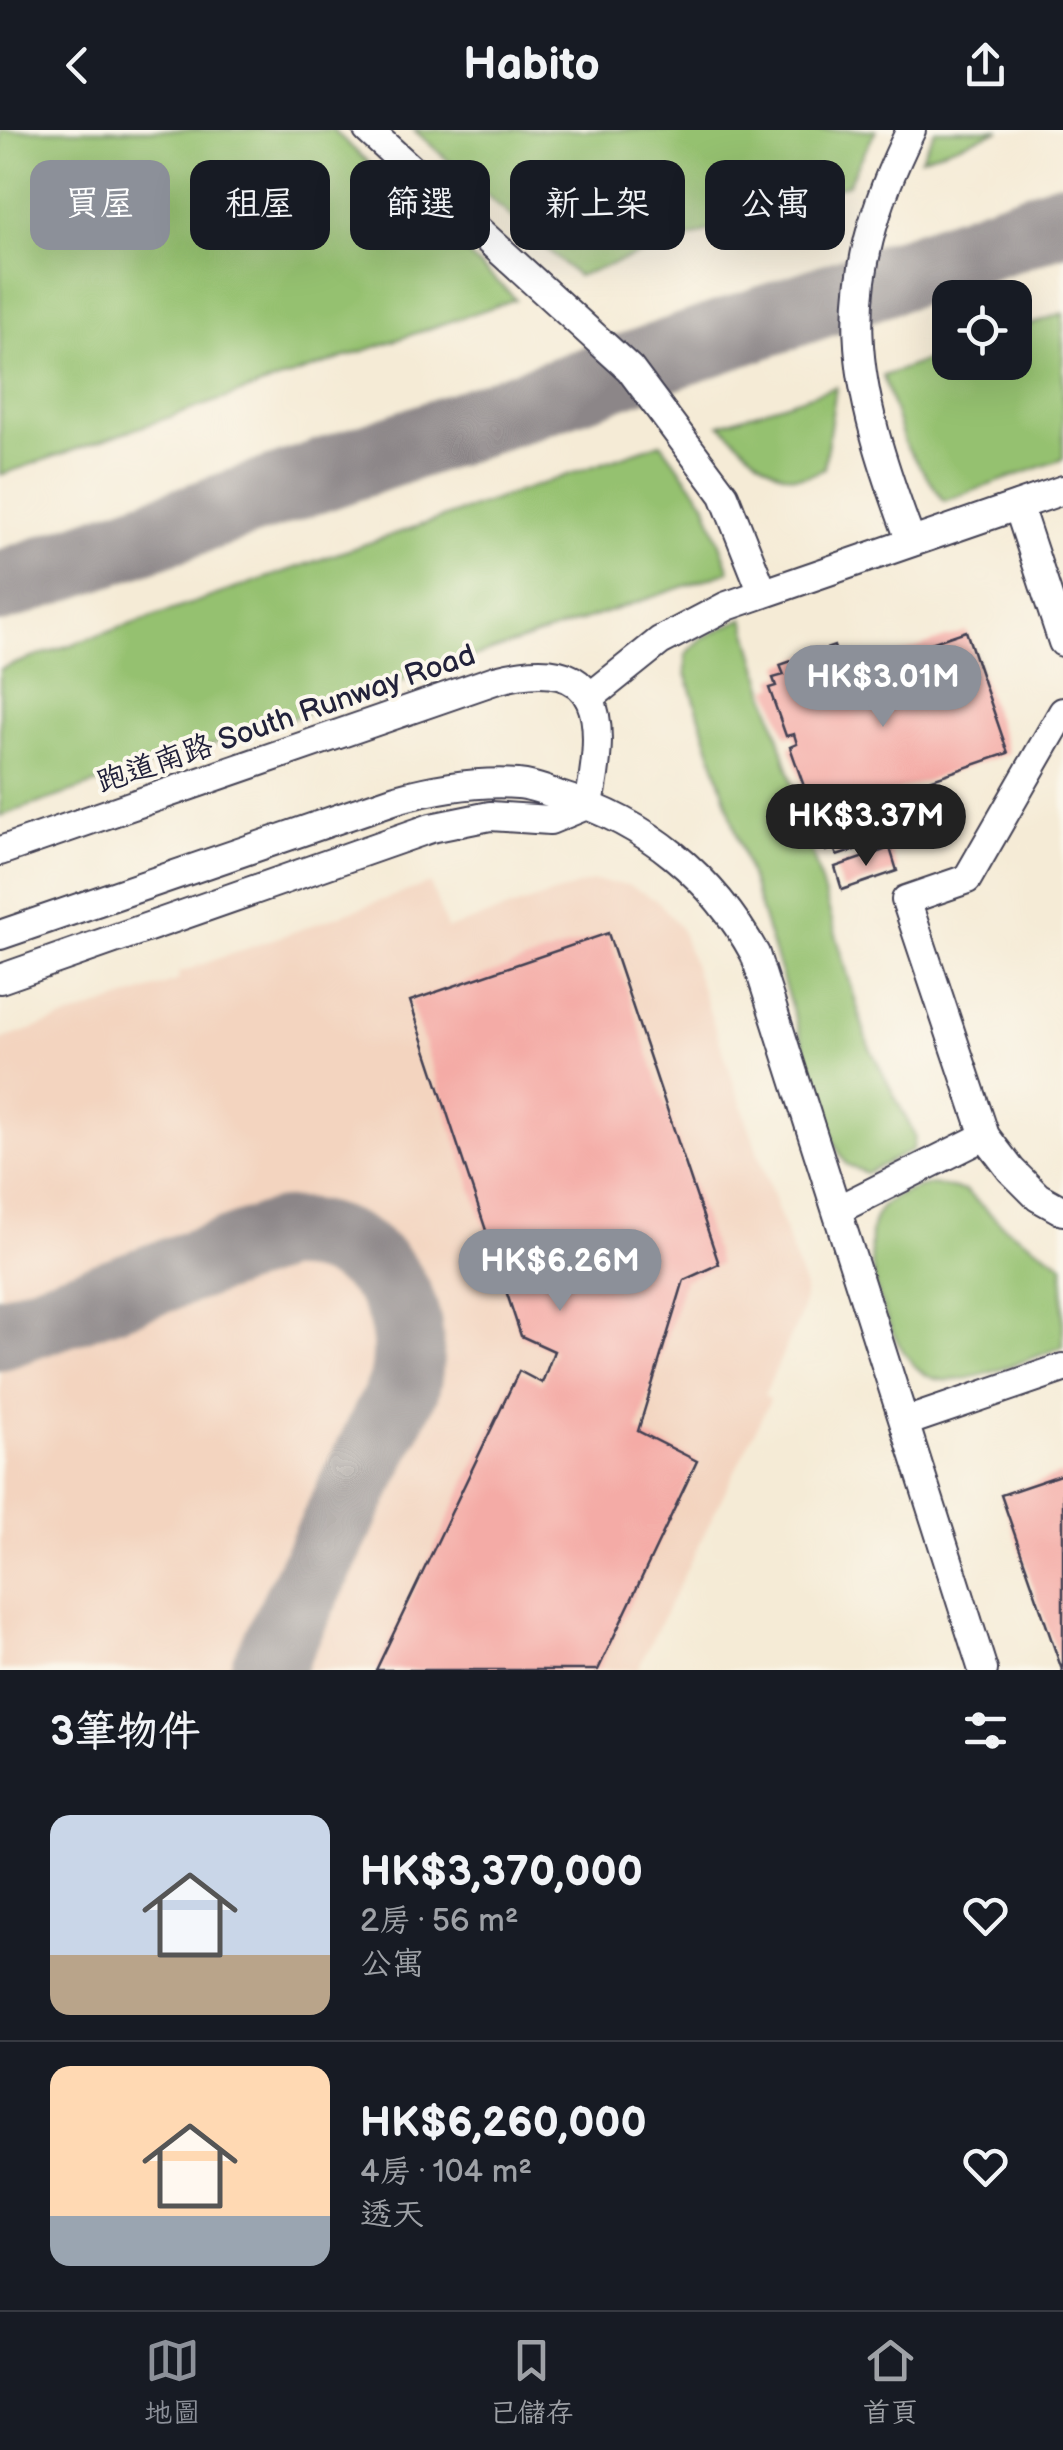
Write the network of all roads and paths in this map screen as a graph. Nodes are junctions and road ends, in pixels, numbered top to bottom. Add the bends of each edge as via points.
1 (368, 130) edge
2 (911, 130) edge
3 (1063, 490) edge
4 (1018, 506) junction
5 (910, 542) junction
6 (764, 593) junction
7 (1063, 642) edge
8 (589, 698) junction
9 (1063, 712) edge
10 (588, 804) junction
11 (0, 850) edge
12 (0, 934) edge
13 (0, 979) edge
14 (985, 1136) junction
15 (839, 1209) junction
16 (1063, 1212) edge
17 (1063, 1368) edge
18 (908, 1422) junction
19 (984, 1670) edge

1 - 6 lane via 630,368 724,495
2 - 5 lane via 889,175 857,290 859,378
3 - 4 lane
4 - 5 lane
4 - 7 lane
5 - 6 lane
6 - 8 lane via 693,621
8 - 10 lane via 601,738
8 - 11 lane, 跑道南路 South Runway Road via 552,674 505,677
9 - 14 lane via 967,878 906,900
10 - 12 lane via 522,784 424,792
10 - 13 lane via 550,820 490,816 430,828
10 - 15 lane via 671,849 736,920 754,954
14 - 15 lane
14 - 16 lane via 1010,1170
15 - 18 lane
17 - 18 lane
18 - 19 lane

